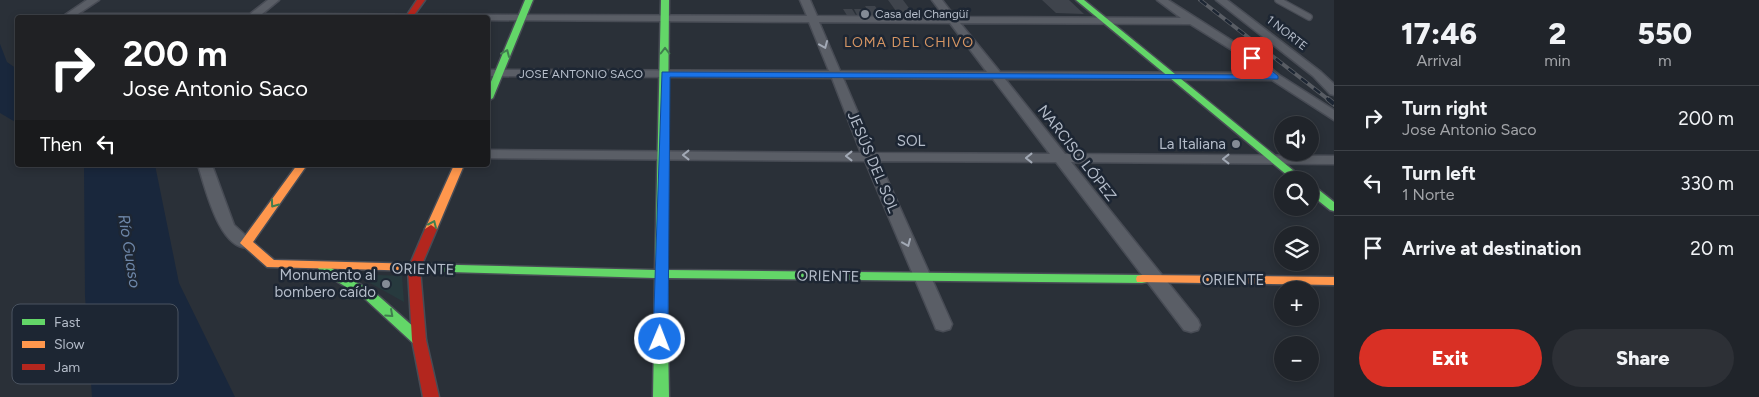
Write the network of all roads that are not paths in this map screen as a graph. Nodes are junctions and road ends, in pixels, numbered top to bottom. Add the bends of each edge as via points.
1 (94, 0) edge
2 (274, 0) edge
3 (421, 0) edge
4 (529, 0) edge
5 (665, 0) edge
6 (805, 0) edge
7 (937, 0) edge
8 (1080, 0) edge
9 (1162, 0) edge
10 (1221, 0) edge
11 (1278, 0) edge
12 (71, 15) edge
13 (255, 15) edge
14 (410, 15) edge
15 (1309, 17) dead end
16 (490, 18) edge
17 (521, 18) junction
18 (665, 19) junction
19 (814, 20) junction
20 (954, 21) junction
21 (1107, 21) junction
22 (1192, 21) junction
23 (493, 73) edge
24 (665, 74) junction
25 (837, 75) junction
26 (997, 76) junction
27 (1174, 77) junction
28 (1275, 77) junction
29 (490, 88) edge
30 (1334, 91) edge
31 (1334, 116) edge
32 (490, 154) edge
33 (664, 155) junction
34 (870, 157) junction
35 (1060, 158) junction
36 (1274, 159) edge
37 (1274, 160) edge
38 (1319, 160) edge
39 (1334, 160) edge
40 (1276, 161) edge
41 (206, 167) edge
42 (301, 167) edge
43 (458, 167) edge
44 (1289, 171) edge
45 (1319, 196) edge
46 (1334, 208) edge
47 (246, 242) junction
48 (322, 266) junction
49 (414, 269) junction
50 (661, 274) junction
51 (922, 278) junction
52 (1154, 280) junction
53 (1334, 281) edge
54 (943, 324) dead end
55 (1191, 325) dead end
56 (419, 340) junction
57 (431, 397) edge
58 (661, 397) edge

1 - 12 street
2 - 13 street
3 - 14 main road
4 - 17 main road
5 - 18 main road
6 - 19 street, JESÚS DEL SOL
7 - 20 street, NARCISO LÓPEZ
8 - 21 main road
9 - 22 street
10 - 30 street, 1 NORTE via 1317,74
11 - 15 lane
16 - 17 street
17 - 18 street
23 -> 17 main road
18 - 19 street
24 -> 18 main road
19 - 20 street
19 -> 25 street, JESÚS DEL SOL
20 - 21 street
20 - 26 street, NARCISO LÓPEZ
21 - 22 street
21 - 27 main road
22 - 28 street via 1252,58
23 - 24 street, JOSE ANTONIO SACO
23 - 29 main road
24 - 25 street, JOSE ANTONIO SACO
24 - 33 main road
25 - 26 street, JOSE ANTONIO SACO
25 - 34 street, JESÚS DEL SOL
26 - 27 street, JOSE ANTONIO SACO
26 - 35 street, NARCISO LÓPEZ
27 - 28 street, JOSE ANTONIO SACO
27 - 36 main road
28 - 31 street
32 - 33 street, SOL
34 -> 33 street, SOL
33 - 50 main road
35 -> 34 street, SOL
34 -> 51 street, JESÚS DEL SOL
37 -> 35 street, SOL
35 - 52 street, NARCISO LÓPEZ
38 - 39 street, SOL
40 - 44 main road
41 - 47 street, ORIENTE via 227,227
42 -> 47 main road
49 -> 43 main road
45 - 46 main road
47 - 48 main road, ORIENTE via 272,264
48 - 49 main road, ORIENTE
48 -> 56 main road, ORIENTE via 368,294
49 - 50 main road, ORIENTE
49 - 56 main road
50 - 51 main road, ORIENTE
50 - 58 main road
51 - 52 main road, ORIENTE
51 - 54 street, JESÚS DEL SOL
52 - 53 main road, ORIENTE
52 - 55 street, NARCISO LÓPEZ
56 - 57 main road

